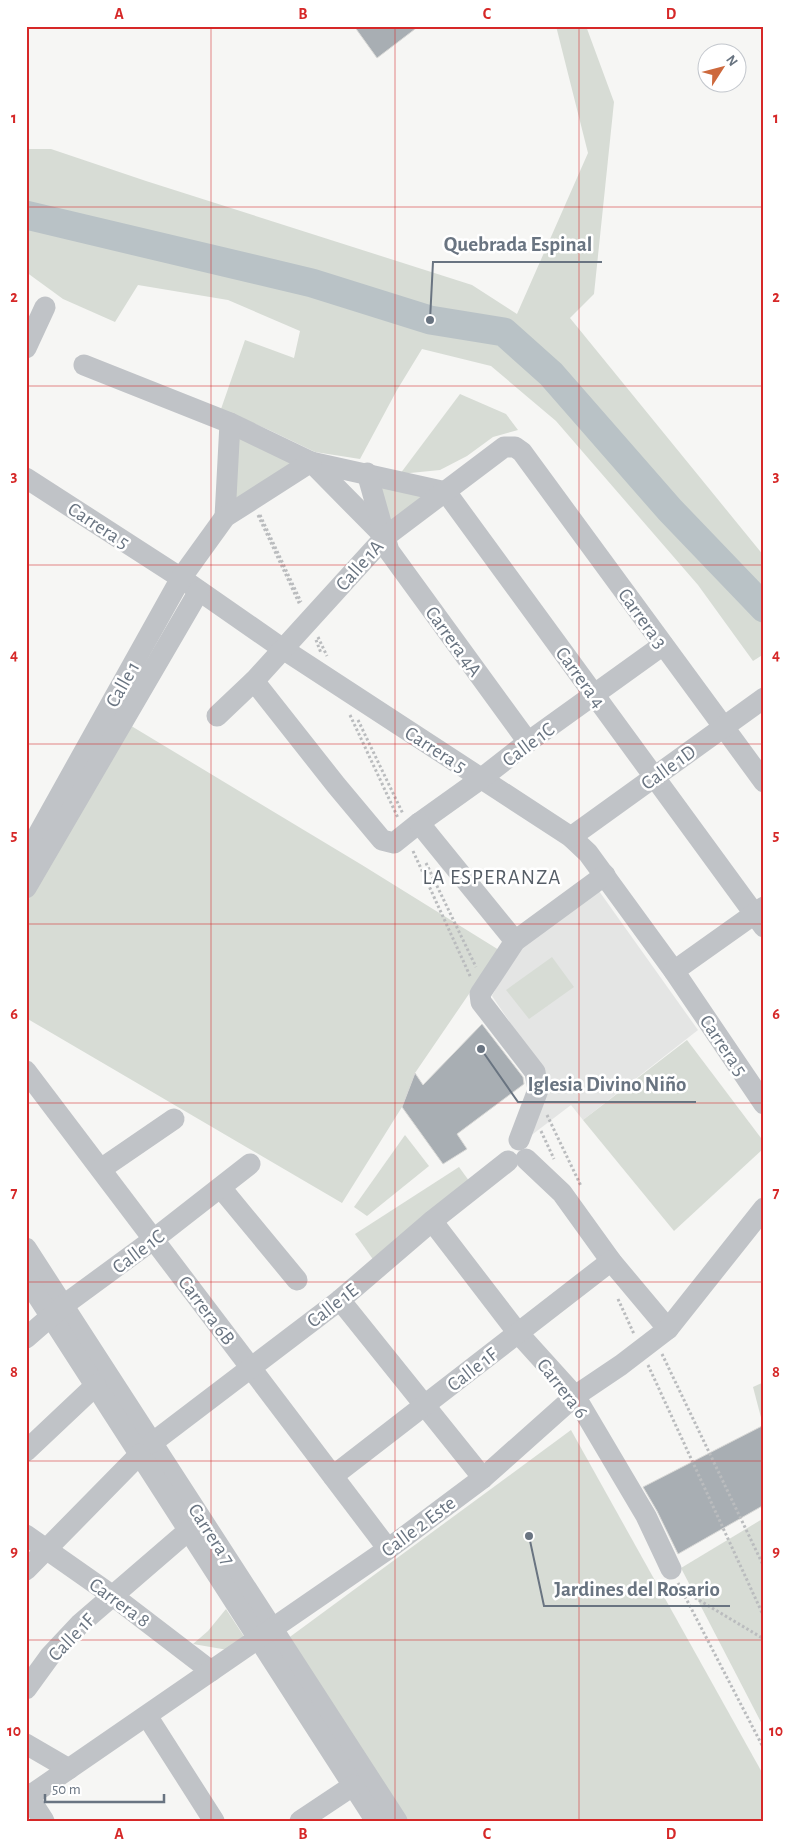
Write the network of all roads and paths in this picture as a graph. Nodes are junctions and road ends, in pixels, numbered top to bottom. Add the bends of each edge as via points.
1 (45, 307) dead end
2 (26, 348) edge
3 (84, 365) dead end
4 (230, 424) junction
5 (522, 452) joint
6 (311, 462) junction
7 (367, 473) junction
8 (26, 478) edge
9 (446, 492) junction
10 (225, 516) junction
11 (385, 537) junction
12 (181, 578) junction
13 (199, 591) junction
14 (663, 646) junction
15 (283, 649) junction
16 (254, 681) junction
17 (594, 695) junction
18 (764, 698) edge
19 (217, 716) dead end
20 (723, 727) junction
21 (528, 742) junction
22 (654, 777) junction
23 (482, 778) junction
24 (764, 782) edge
25 (419, 823) junction
26 (572, 836) junction
27 (26, 856) edge
28 (605, 875) junction
29 (26, 888) edge
30 (761, 916) edge
31 (515, 941) junction
32 (674, 971) junction
33 (26, 1071) edge
34 (764, 1104) edge
35 (174, 1119) dead end
36 (518, 1154) junction
37 (250, 1164) dead end
38 (101, 1169) junction
39 (221, 1188) junction
40 (764, 1208) edge
41 (432, 1221) junction
42 (154, 1240) junction
43 (26, 1248) edge
44 (611, 1261) junction
45 (26, 1278) edge
46 (296, 1280) dead end
47 (340, 1300) junction
48 (57, 1310) junction
49 (668, 1329) junction
50 (518, 1333) junction
51 (26, 1338) edge
52 (251, 1368) junction
53 (96, 1385) junction
54 (575, 1396) junction
55 (425, 1406) junction
56 (146, 1448) junction
57 (26, 1451) edge
58 (333, 1476) junction
59 (482, 1478) junction
60 (189, 1530) junction
61 (26, 1535) edge
62 (46, 1549) junction
63 (388, 1549) junction
64 (671, 1569) joint
65 (26, 1570) edge
66 (682, 1590) junction
67 (113, 1596) junction
68 (266, 1633) junction
69 (764, 1639) edge
70 (211, 1671) junction
71 (26, 1689) edge
72 (147, 1716) junction
73 (26, 1744) edge
74 (764, 1749) edge
75 (69, 1769) junction
76 (354, 1786) junction
77 (27, 1795) edge
78 (44, 1821) edge
79 (214, 1821) edge
80 (300, 1821) edge
81 (376, 1821) edge
82 (397, 1821) edge

1 - 2 street
3 - 4 street
4 - 6 street
4 - 10 street
5 - 9 street, Calle 1A via 514,447 504,447
5 - 14 street, Carrera 3
6 - 7 street
6 - 10 street, Calle 1
6 - 11 street, Carrera 4A
7 - 9 street
7 - 11 street, Carrera 4A
8 - 12 street, Carrera 5
9 - 11 street, Calle 1A
9 - 17 street, Carrera 4
10 - 12 street, Calle 1
11 - 15 street, Calle 1A
11 - 21 street, Carrera 4A via 389,551
12 - 13 street, Carrera 5
12 - 27 street, Calle 1
13 - 15 street, Carrera 5
13 - 29 street, Calle 1
14 - 17 street, Calle 1C
14 - 20 street, Carrera 3
15 - 16 street, Calle 1A
15 - 23 street, Carrera 5
16 - 19 street, Calle 1A
16 - 25 street, Calle 1C via 382,840 394,843
17 - 21 street, Calle 1C
17 - 22 street, Carrera 4
18 - 20 street, Calle 1D
20 - 22 street, Calle 1D
20 - 24 street, Carrera 3
21 - 23 street, Calle 1C
22 - 26 street, Calle 1D
22 - 30 street, Carrera 4
23 - 25 street, Calle 1C
23 - 26 street, Carrera 5
25 - 31 street
26 - 28 street, Carrera 5
28 - 31 street
28 - 32 street, Carrera 5
30 - 32 street
31 - 36 street via 480,994 480,1002 535,1072 538,1090
32 - 34 street, Carrera 5
33 - 38 street, Carrera 6B
35 - 38 street
36 - 41 street, Calle 1E
36 - 44 street via 562,1193
37 - 39 street, Calle 1C
38 - 42 street, Carrera 6B
39 - 42 street, Calle 1C
39 - 46 street
40 - 49 street, Calle 2 Este
41 - 47 street, Calle 1E
41 - 50 street, Carrera 6
42 - 48 street, Calle 1C
42 - 52 street, Carrera 6B
43 - 48 street, Carrera 7
44 - 49 street
44 - 50 street, Calle 1F
45 - 48 street, Carrera 7
47 - 52 street, Calle 1E
47 - 55 street
48 - 51 street, Calle 1C
48 - 53 street, Carrera 7
48 - 56 street, Carrera 7
49 - 54 street, Calle 2 Este
50 - 54 street, Carrera 6
50 - 55 street, Calle 1F
52 - 56 street, Calle 1E
52 - 58 street, Carrera 6B
53 - 56 street, Carrera 7
53 - 57 street
54 - 59 street, Calle 2 Este
54 - 64 street, Carrera 6 via 646,1516
55 - 58 street, Calle 1F
55 - 59 street
56 - 60 street, Carrera 7
56 - 62 street, Calle 1E
56 - 68 street, Carrera 7
58 - 63 street, Carrera 6B
59 - 63 street, Calle 2 Este
60 - 67 street, Calle 1F
60 - 68 street, Carrera 7
61 - 62 street, Carrera 8
62 - 65 street, Calle 1E
62 - 67 street, Carrera 8
63 - 68 street, Calle 2 Este
64 - 66 path
66 - 69 path
66 - 74 path
67 - 70 street, Carrera 8
67 - 71 street, Calle 1F via 50,1656
68 - 70 street, Calle 2 Este
68 - 76 street, Carrera 7
68 - 82 street, Carrera 7
70 - 72 street, Calle 2 Este
72 - 75 street, Calle 2 Este
72 - 79 street
73 - 75 street
75 - 77 street, Calle 2 Este
76 - 80 street
76 - 81 street, Carrera 7
77 - 78 street

